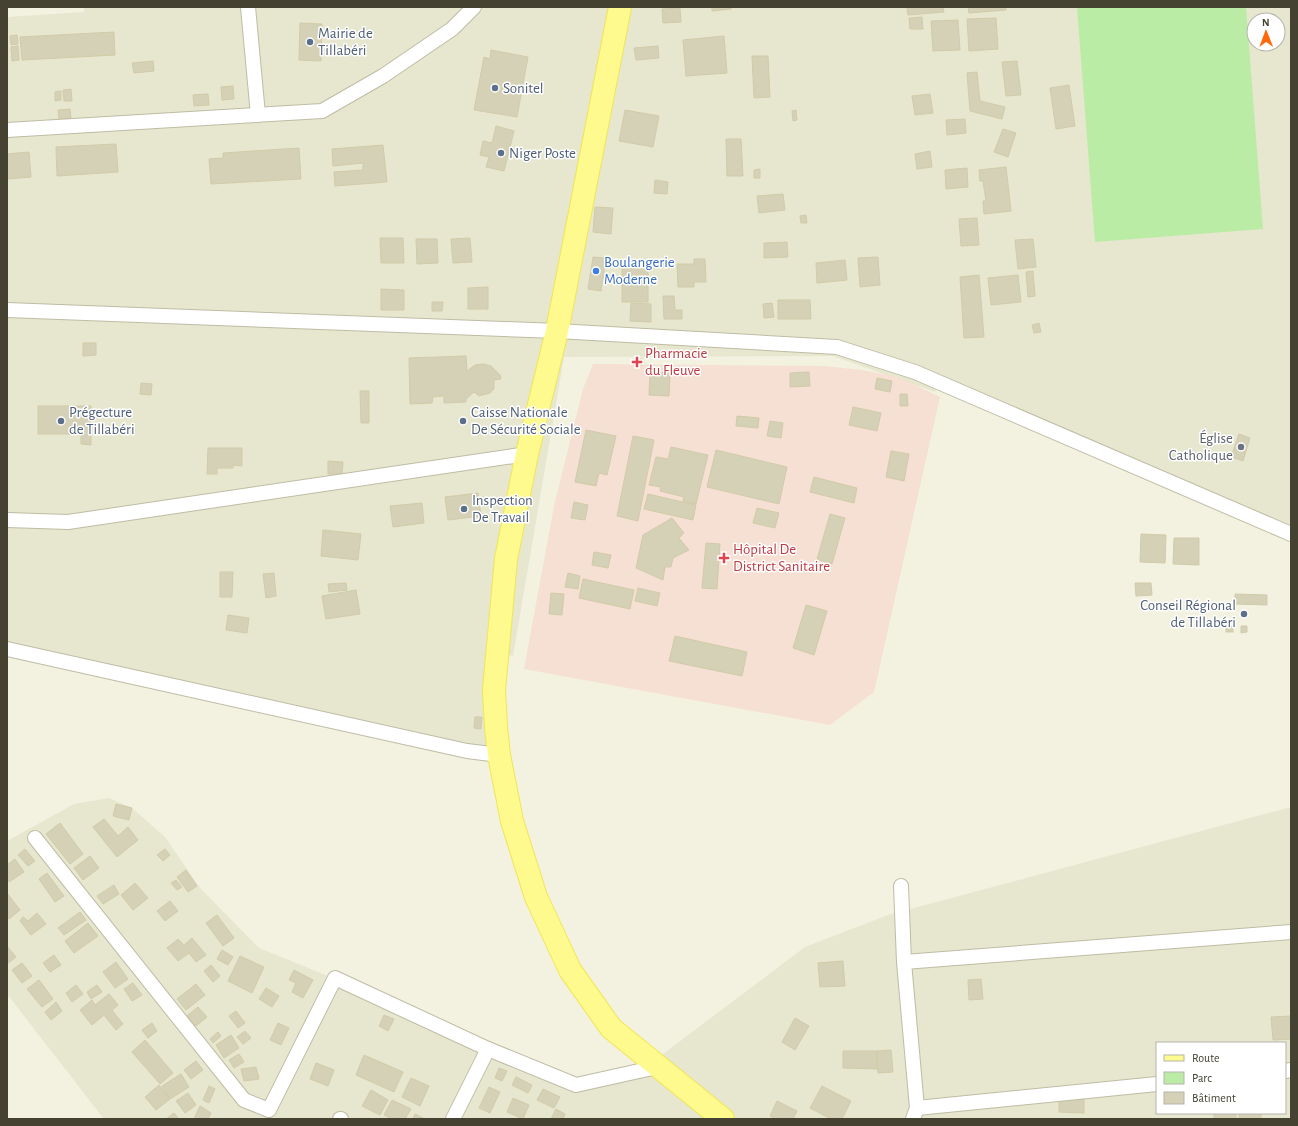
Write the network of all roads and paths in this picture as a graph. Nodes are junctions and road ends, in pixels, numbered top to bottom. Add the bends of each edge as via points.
1 (248, 7) edge
2 (474, 7) edge
3 (620, 7) edge
4 (258, 115) junction
5 (7, 130) edge
6 (7, 310) edge
7 (557, 331) junction
8 (527, 454) junction
9 (7, 520) edge
10 (1291, 534) edge
11 (7, 649) edge
12 (499, 755) junction
13 (35, 838) dead end
14 (901, 886) dead end
15 (1291, 932) edge
16 (904, 962) junction
17 (488, 1048) junction
18 (657, 1067) junction
19 (1156, 1084) edge
20 (915, 1113) edge
21 (453, 1119) edge
22 (723, 1119) edge

1 - 4 street
2 - 4 street via 452,29 383,76 322,111
3 - 7 main road
4 - 5 street
6 - 7 street
7 - 8 main road
7 - 10 street via 837,347 915,372
8 - 9 street via 68,522
8 - 12 main road via 506,559 497,648 494,690
11 - 12 street via 468,751
12 - 18 main road via 512,821 536,897 570,970 611,1028
13 - 17 street via 244,1100 269,1110 335,978
14 - 16 street
15 - 16 street
16 - 20 street
17 - 18 street via 576,1085
17 - 21 street
18 - 22 main road
19 - 20 street

